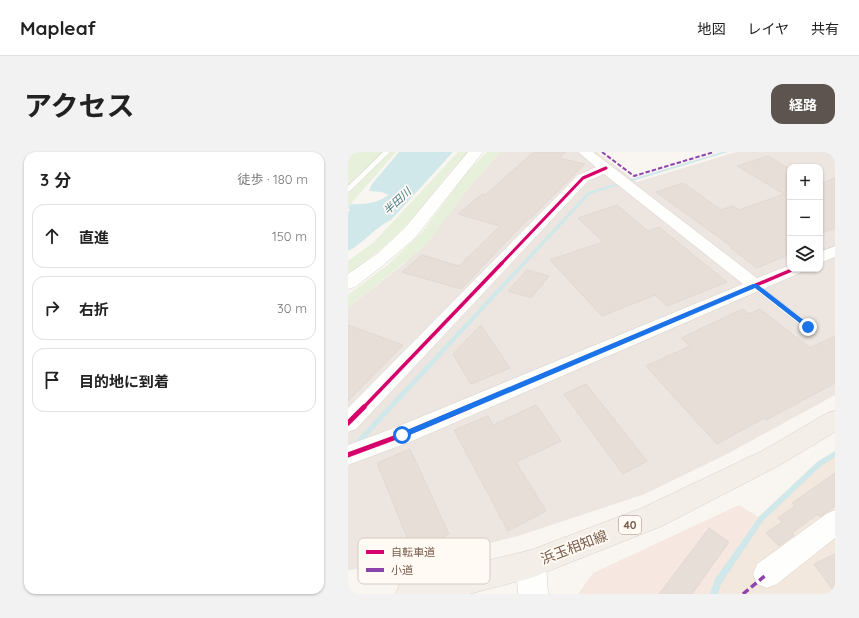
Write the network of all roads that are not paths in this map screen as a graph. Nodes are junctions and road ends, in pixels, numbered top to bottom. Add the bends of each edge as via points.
1 (387, 152) edge
2 (476, 152) edge
3 (585, 152) edge
4 (606, 168) junction
5 (348, 190) edge
6 (835, 251) edge
7 (823, 257) edge
8 (787, 272) edge
9 (348, 283) edge
10 (755, 285) junction
11 (808, 327) dead end
12 (835, 420) edge
13 (348, 422) edge
14 (353, 453) edge
15 (835, 522) edge
16 (531, 564) junction
17 (767, 574) dead end
18 (490, 579) edge
19 (467, 587) edge
20 (411, 594) edge
21 (533, 594) edge

1 - 5 lane
2 - 9 street via 460,168 415,227 380,260
3 - 4 street
4 - 10 street
4 - 13 street via 583,178
6 - 7 street
8 - 10 street
10 - 11 lane
10 - 14 street via 410,432
12 - 16 main road, 浜玉相知線 / 40 via 771,458 652,517
15 - 17 street
16 - 18 main road, 浜玉相知線 / 40
16 - 21 street
19 - 20 main road, 浜玉相知線 / 40

